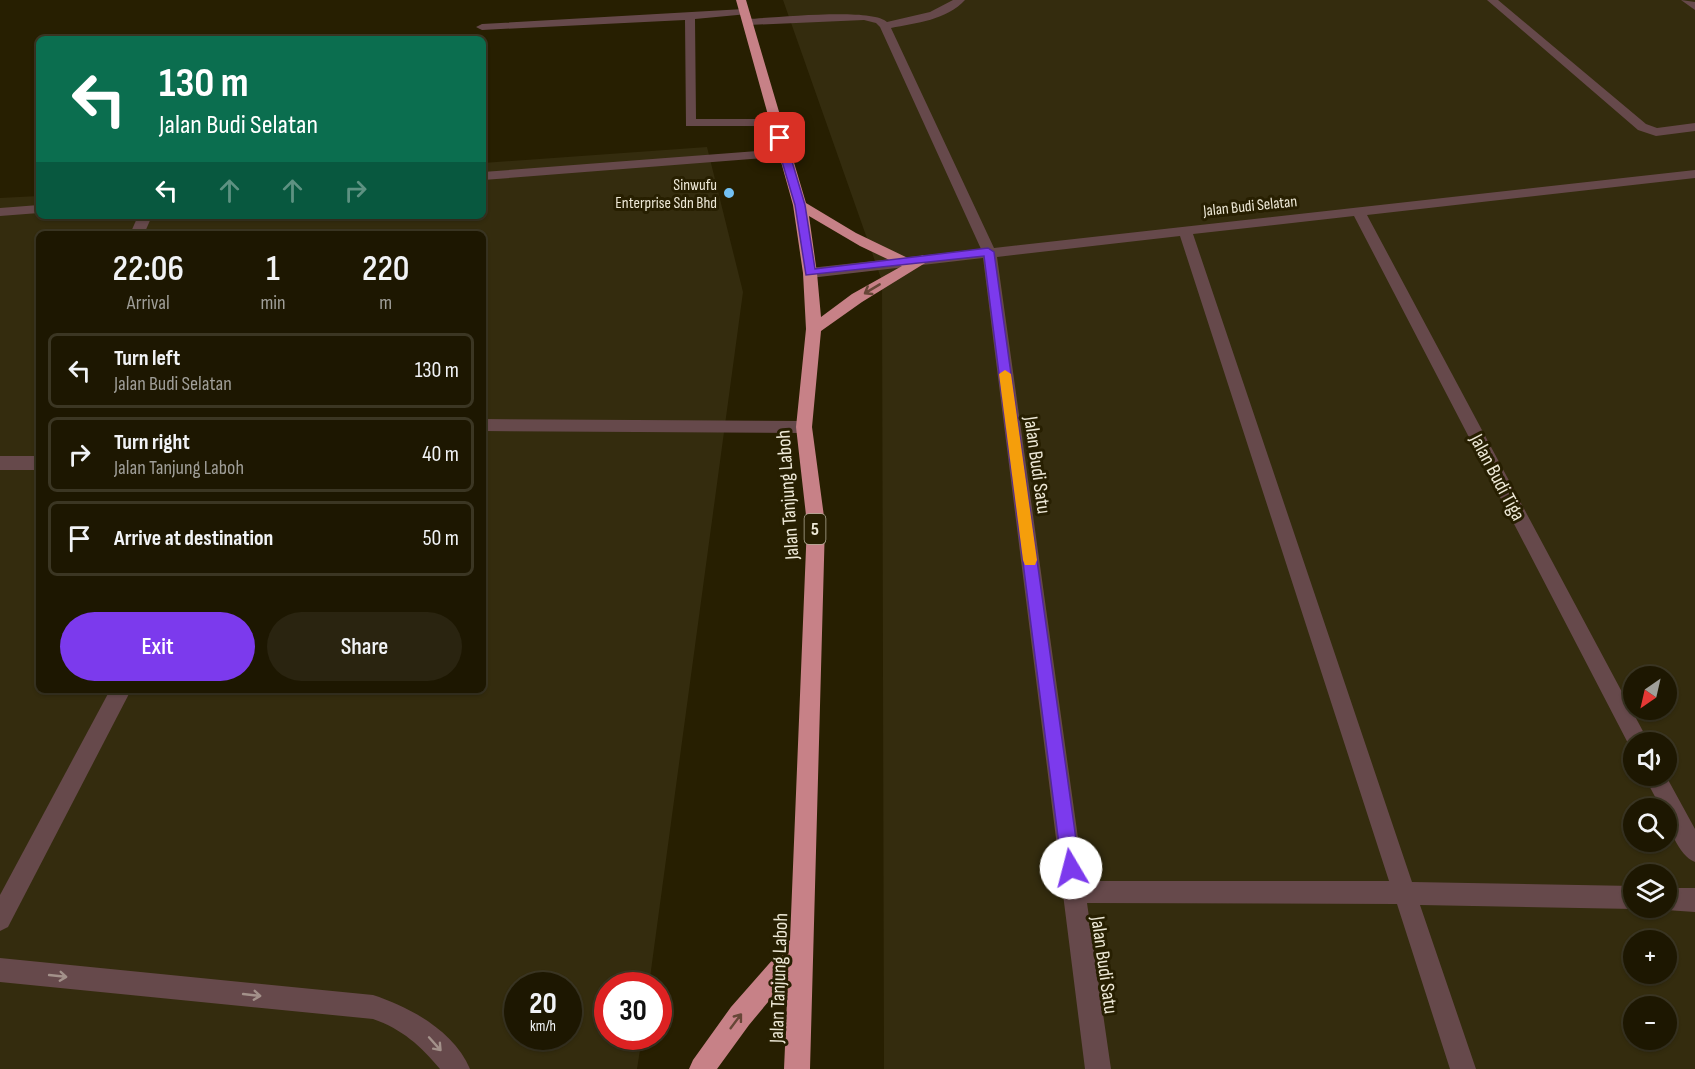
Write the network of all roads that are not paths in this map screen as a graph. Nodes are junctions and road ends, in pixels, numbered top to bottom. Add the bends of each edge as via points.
1 (960, 0) edge
2 (1492, 0) edge
3 (1686, 0) edge
4 (1695, 7) edge
5 (744, 11) edge
6 (690, 17) junction
7 (885, 26) junction
8 (482, 27) dead end
9 (776, 123) junction
10 (1695, 127) edge
11 (784, 153) junction
12 (1695, 174) edge
13 (486, 176) edge
14 (800, 205) junction
15 (36, 209) edge
16 (1358, 211) junction
17 (0, 212) edge
18 (1185, 230) junction
19 (988, 252) junction
20 (922, 260) junction
21 (906, 262) junction
22 (810, 273) junction
23 (814, 329) junction
24 (486, 425) edge
25 (804, 427) junction
26 (0, 463) edge
27 (36, 463) edge
28 (119, 693) edge
29 (1633, 732) edge
30 (1660, 786) edge
31 (1695, 851) edge
32 (1074, 892) junction
33 (1405, 893) junction
34 (1623, 898) edge
35 (1677, 899) edge
36 (1695, 900) edge
37 (3, 909) edge
38 (801, 945) junction
39 (0, 970) edge
40 (457, 1069) edge
41 (702, 1069) edge
42 (797, 1069) edge
43 (1098, 1069) edge
44 (1463, 1069) edge

1 - 7 street via 927,17
2 - 10 street via 1642,126 1656,132
3 - 4 street
5 - 6 street
5 - 7 street via 864,17
5 - 9 highway, Jalan Tanjung Laboh / 5
6 - 8 street
6 - 9 street via 690,123
7 - 19 street, Jalan Budi Satu
9 - 11 highway, Jalan Tanjung Laboh / 5
11 - 13 street
11 - 14 highway, Jalan Tanjung Laboh / 5
12 - 16 street, Jalan Budi Selatan
14 - 21 highway via 847,235
14 - 22 highway, Jalan Tanjung Laboh / 5
15 - 17 street
16 - 18 street, Jalan Budi Selatan
16 - 29 street, Jalan Budi Tiga
18 - 19 street, Jalan Budi Selatan
18 - 33 street
19 - 20 street, Jalan Budi Selatan
19 - 32 street, Jalan Budi Satu
20 - 21 street, Jalan Budi Selatan
20 -> 23 highway
21 - 22 street, Jalan Budi Selatan
22 - 23 highway, Jalan Tanjung Laboh / 5
23 - 25 highway, Jalan Tanjung Laboh / 5
24 - 25 street
25 - 38 highway, Jalan Tanjung Laboh / 5 via 816,524
26 - 27 street
28 - 37 street
30 - 31 street
32 - 33 street
32 - 43 street, Jalan Budi Satu
33 - 34 street
33 - 44 street
35 - 36 street
41 -> 38 highway via 740,1016
38 - 42 highway, Jalan Tanjung Laboh / 5
39 -> 40 street via 373,1007 397,1014 422,1029

